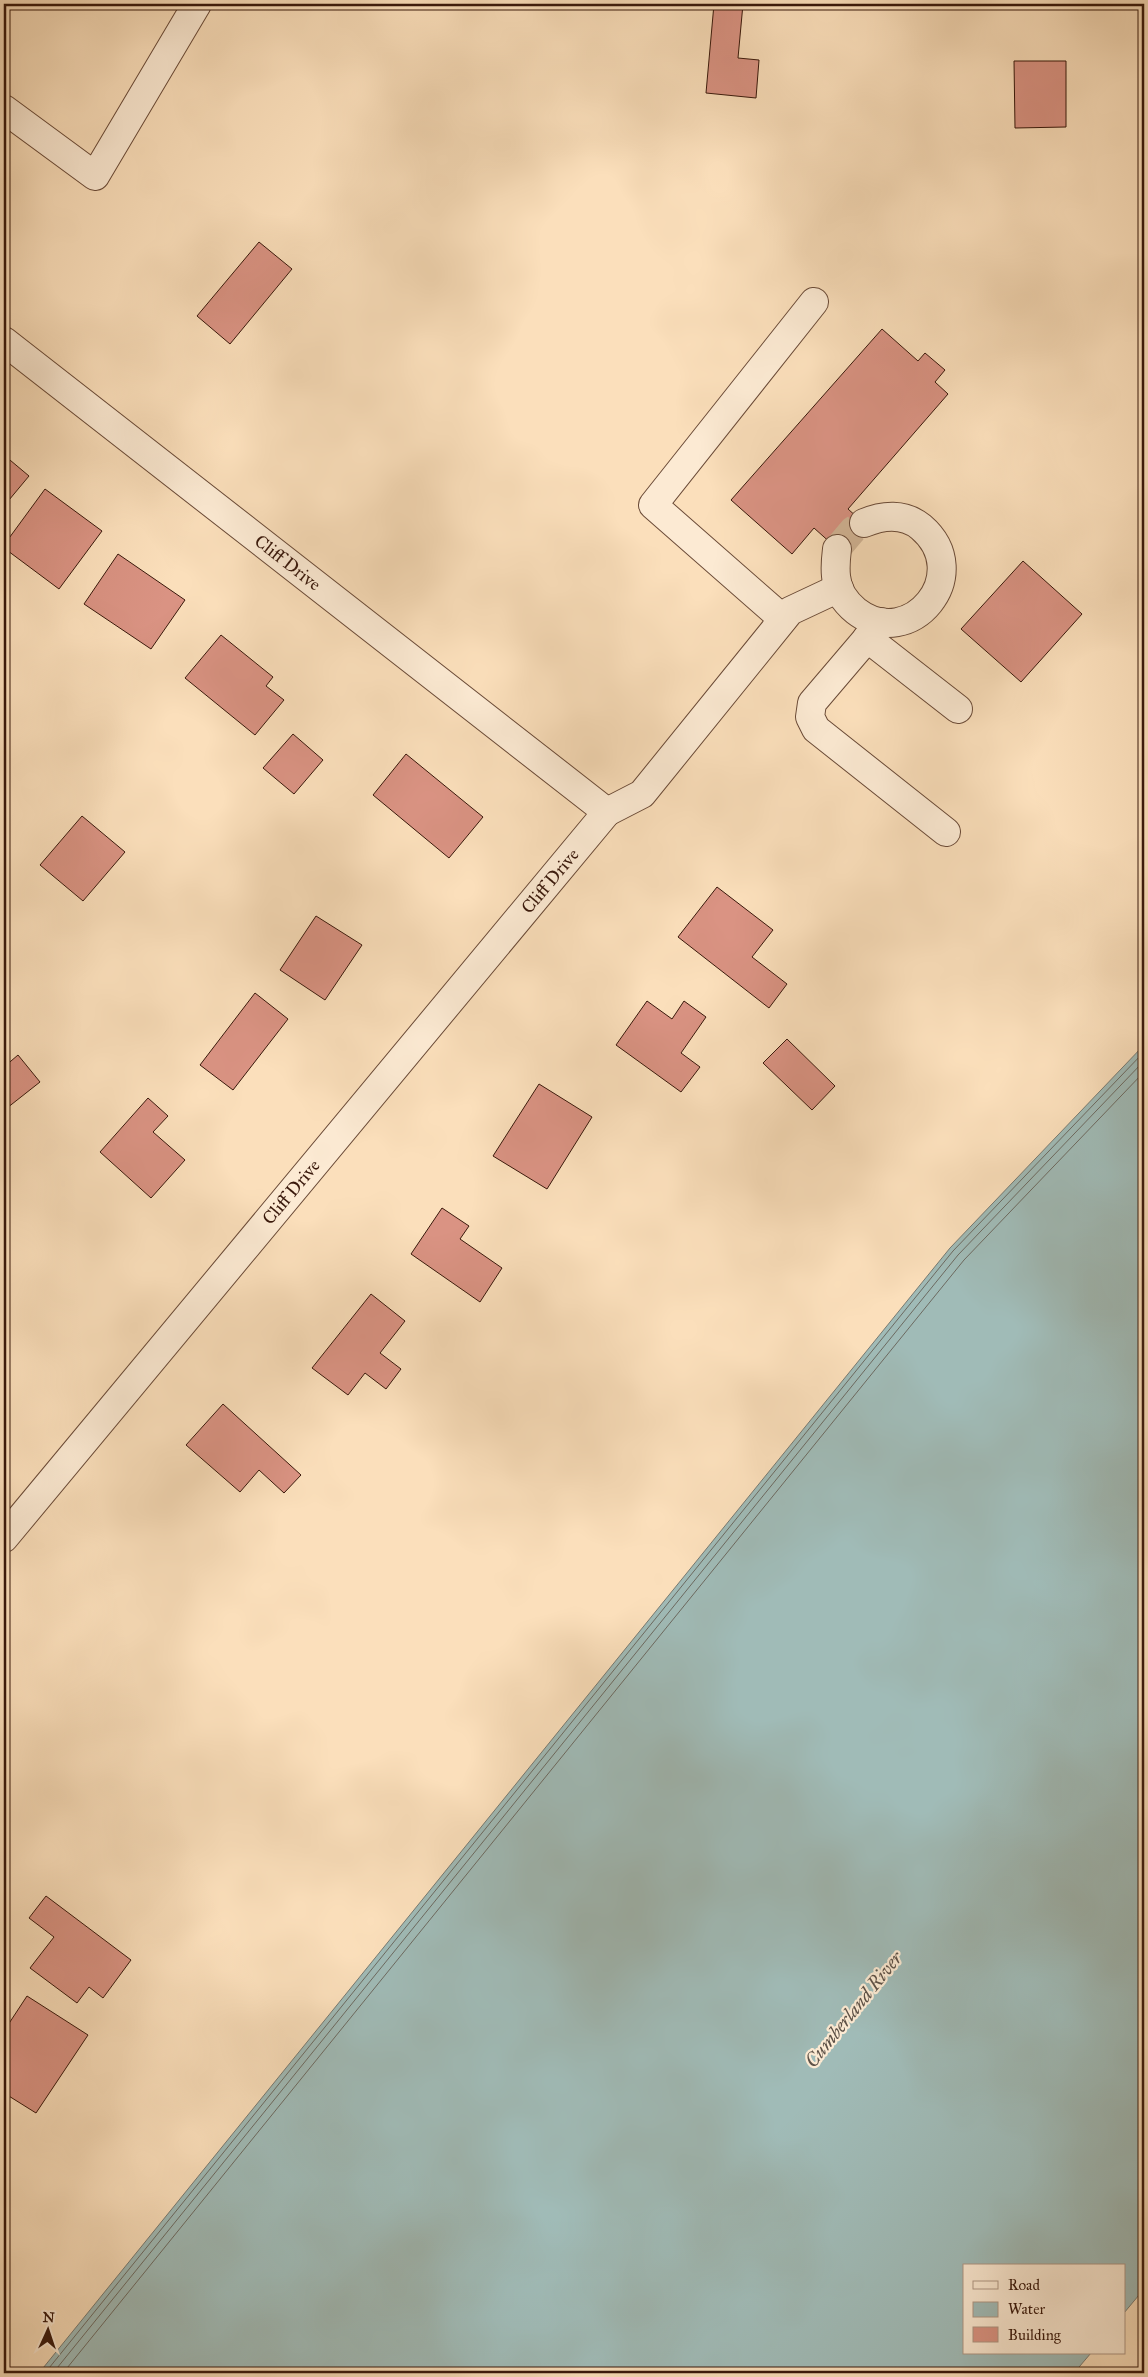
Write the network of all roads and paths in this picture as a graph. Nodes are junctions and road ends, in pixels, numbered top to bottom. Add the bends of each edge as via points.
1 (196, 4) edge
2 (4, 110) edge
3 (814, 302) dead end
4 (4, 341) edge
5 (864, 523) tunnel mouth
6 (836, 549) tunnel mouth
7 (839, 588) junction
8 (783, 619) junction
9 (874, 630) junction
10 (958, 709) dead end
11 (607, 812) junction
12 (946, 832) dead end
13 (4, 1538) edge

1 - 2 street via 94,176
3 - 8 street via 654,505
4 - 11 street, Cliff Drive
5 - 9 street via 879,516 899,517 916,523 935,543 943,569 940,587 931,603 917,615
6 - 7 street
7 - 8 street via 790,612
7 - 9 street via 849,605
8 - 11 street via 642,794
9 - 10 street
9 - 12 street via 812,703 810,717 816,729
11 - 13 street, Cliff Drive

